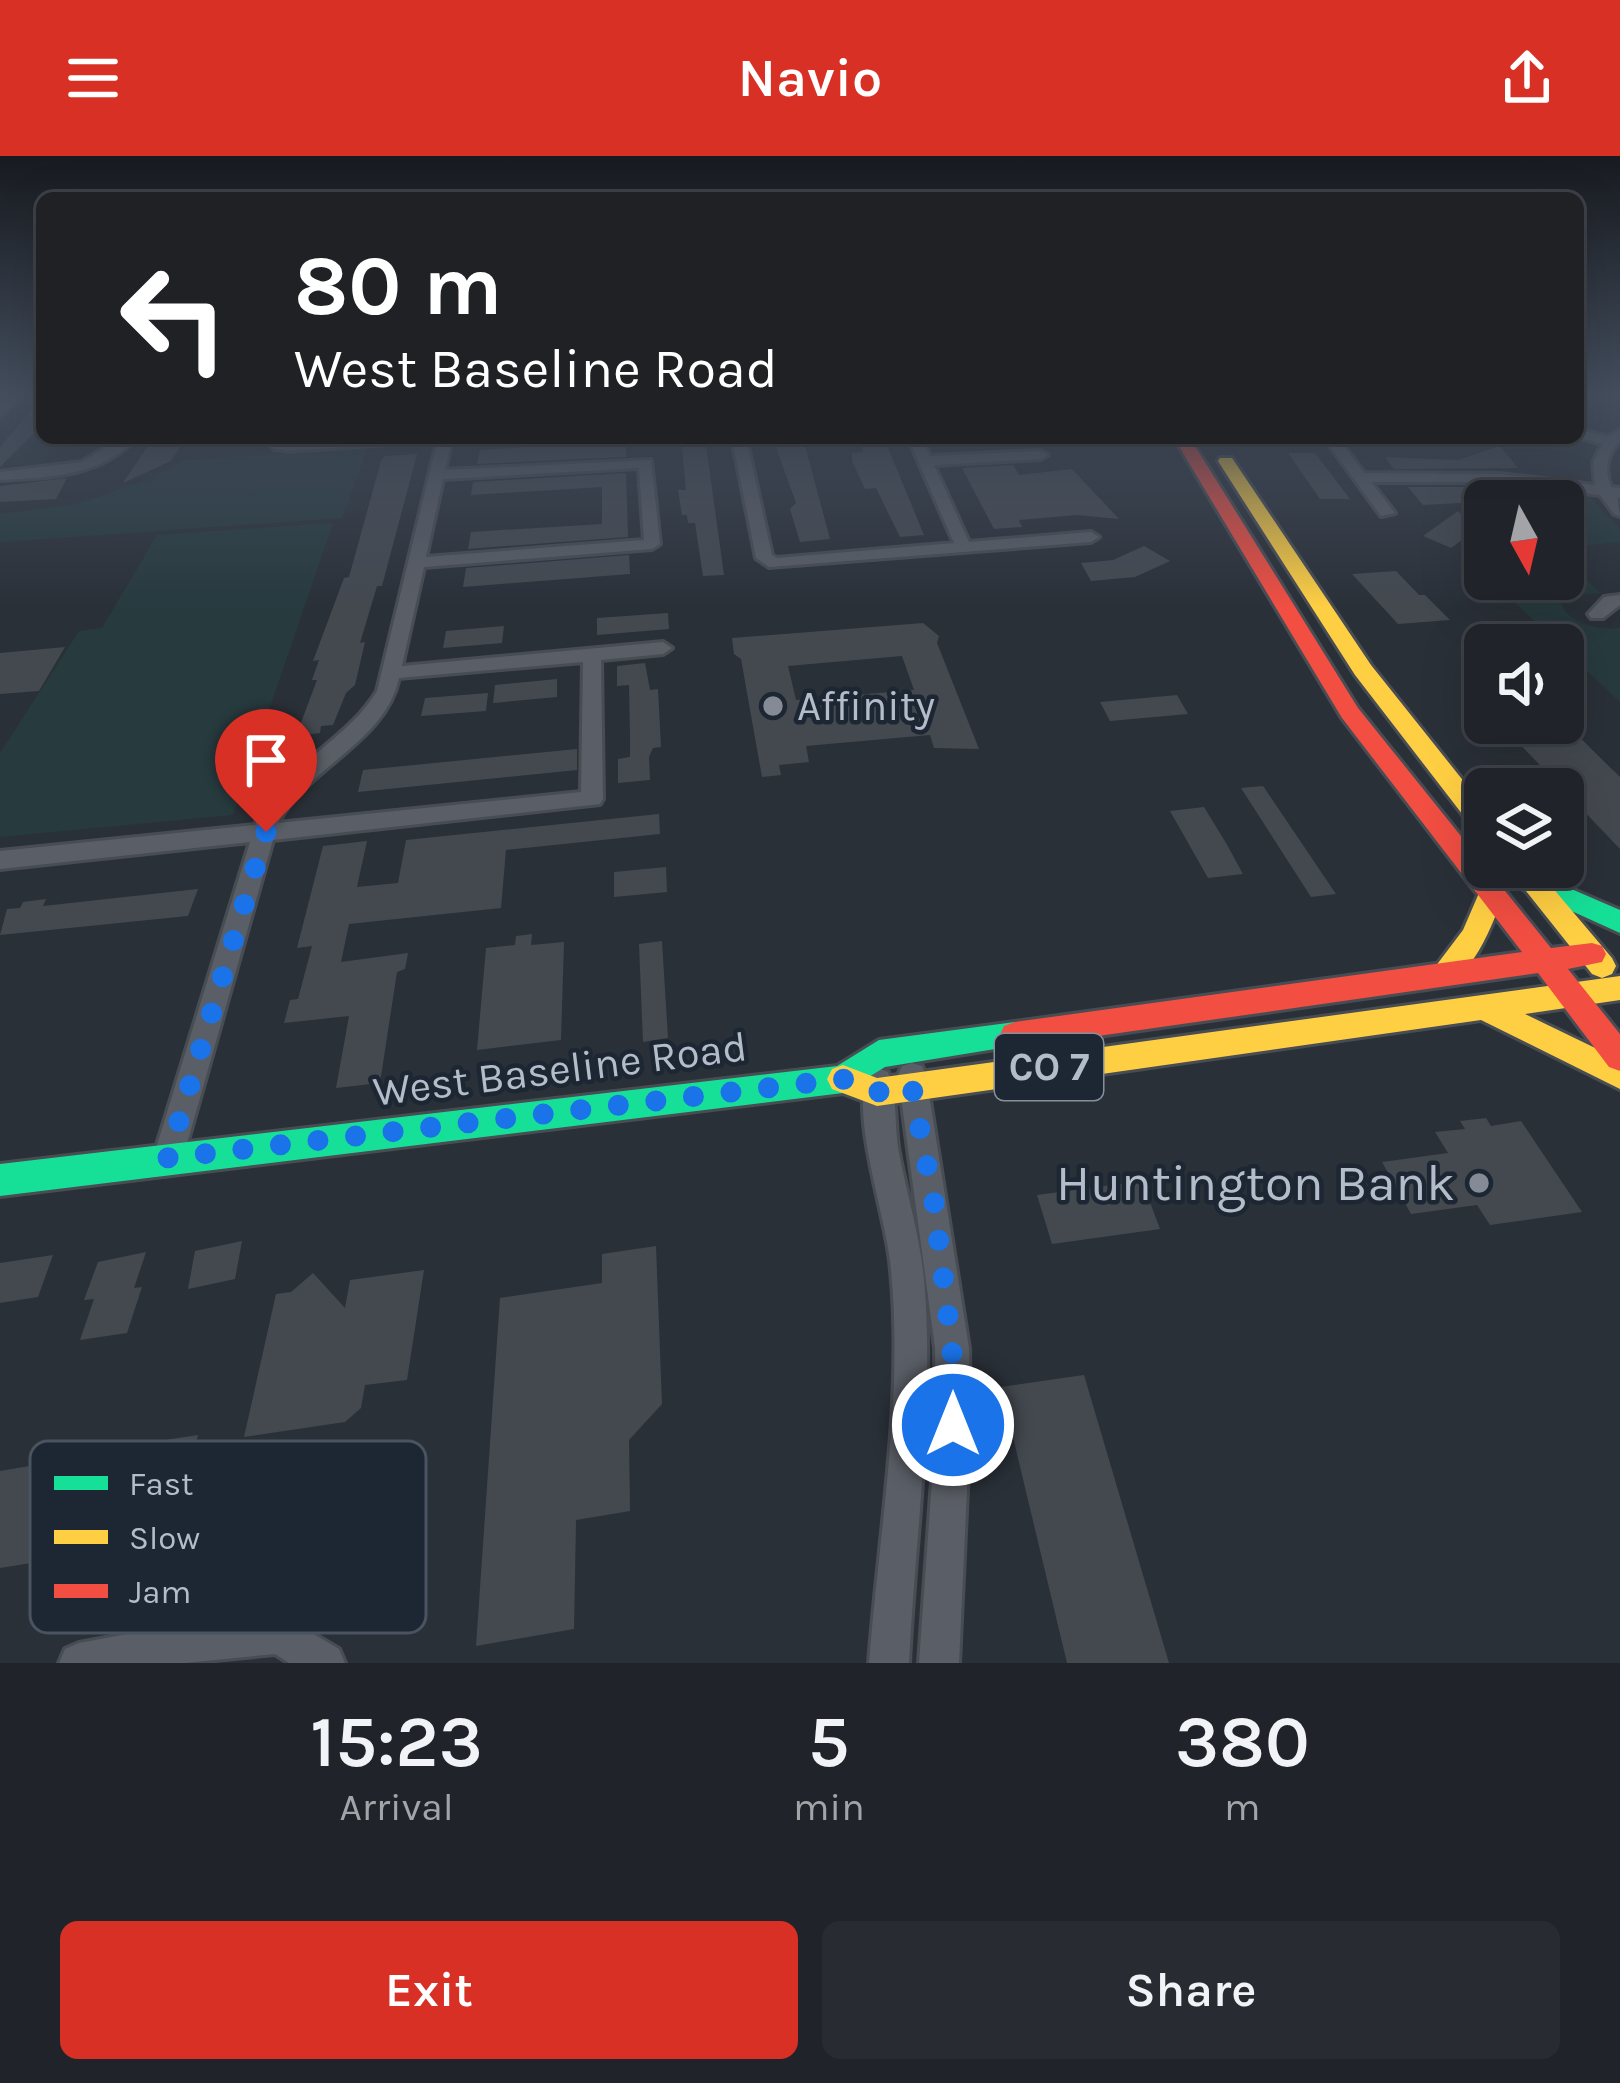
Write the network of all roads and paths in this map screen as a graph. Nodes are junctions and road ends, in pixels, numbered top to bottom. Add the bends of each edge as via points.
1 (75, 467) edge
2 (437, 467) edge
3 (570, 467) edge
4 (646, 467) edge
5 (746, 467) edge
6 (929, 467) edge
7 (1202, 467) edge
8 (1229, 467) edge
9 (1354, 467) edge
10 (435, 475) junction
11 (0, 476) edge
12 (1362, 477) junction
13 (1612, 491) edge
14 (1620, 511) edge
15 (1387, 513) dead end
16 (1091, 537) dead end
17 (963, 546) junction
18 (416, 563) junction
19 (1620, 600) edge
20 (1598, 614) dead end
21 (663, 648) dead end
22 (592, 655) junction
23 (394, 673) junction
24 (1464, 799) edge
25 (266, 832) junction
26 (0, 860) edge
27 (1540, 888) edge
28 (1553, 888) edge
29 (1491, 893) junction
30 (1620, 922) edge
31 (1606, 952) edge
32 (1544, 960) junction
33 (1446, 971) junction
34 (1620, 988) edge
35 (1572, 994) junction
36 (1483, 1007) junction
37 (895, 1052) junction
38 (1620, 1057) edge
39 (1620, 1075) edge
40 (843, 1079) junction
41 (912, 1087) junction
42 (877, 1092) junction
43 (168, 1158) junction
44 (0, 1180) edge
45 (80, 1663) edge
46 (325, 1663) edge
47 (890, 1663) edge
48 (939, 1663) edge

1 - 11 street
2 - 10 street
3 - 10 street
4 - 18 street via 652,544
5 - 17 street via 764,558 775,563
6 - 17 street
7 - 29 main road via 1324,676
8 - 24 main road via 1363,670
9 - 12 street
10 - 18 street
12 - 13 street via 1499,478
12 - 15 street
13 - 14 street
16 - 17 street
18 - 23 street
19 - 20 street
21 - 22 street
22 - 23 street
22 - 25 street via 592,799
23 - 25 street via 366,725 279,798
25 - 26 street
25 - 43 street
27 - 31 main road
28 - 30 main road
29 - 32 main road
29 - 33 main road via 1478,930
31 - 32 main road, West Baseline Road / CO 7
31 - 34 main road
32 - 33 main road, West Baseline Road / CO 7
32 - 35 main road
33 - 37 main road, West Baseline Road / CO 7
34 - 35 main road, West Baseline Road
35 - 36 main road, West Baseline Road
35 - 38 main road
36 - 39 main road
36 - 41 main road, West Baseline Road / CO 7
37 - 40 main road, West Baseline Road / CO 7
37 - 41 street
37 - 42 street
40 - 42 main road, West Baseline Road / CO 7
40 - 43 main road, West Baseline Road / CO 7
41 - 42 main road, West Baseline Road / CO 7
41 - 48 street via 952,1348
42 - 47 street via 908,1276
43 - 44 main road, West Baseline Road / CO 7
45 - 46 street via 280,1634

